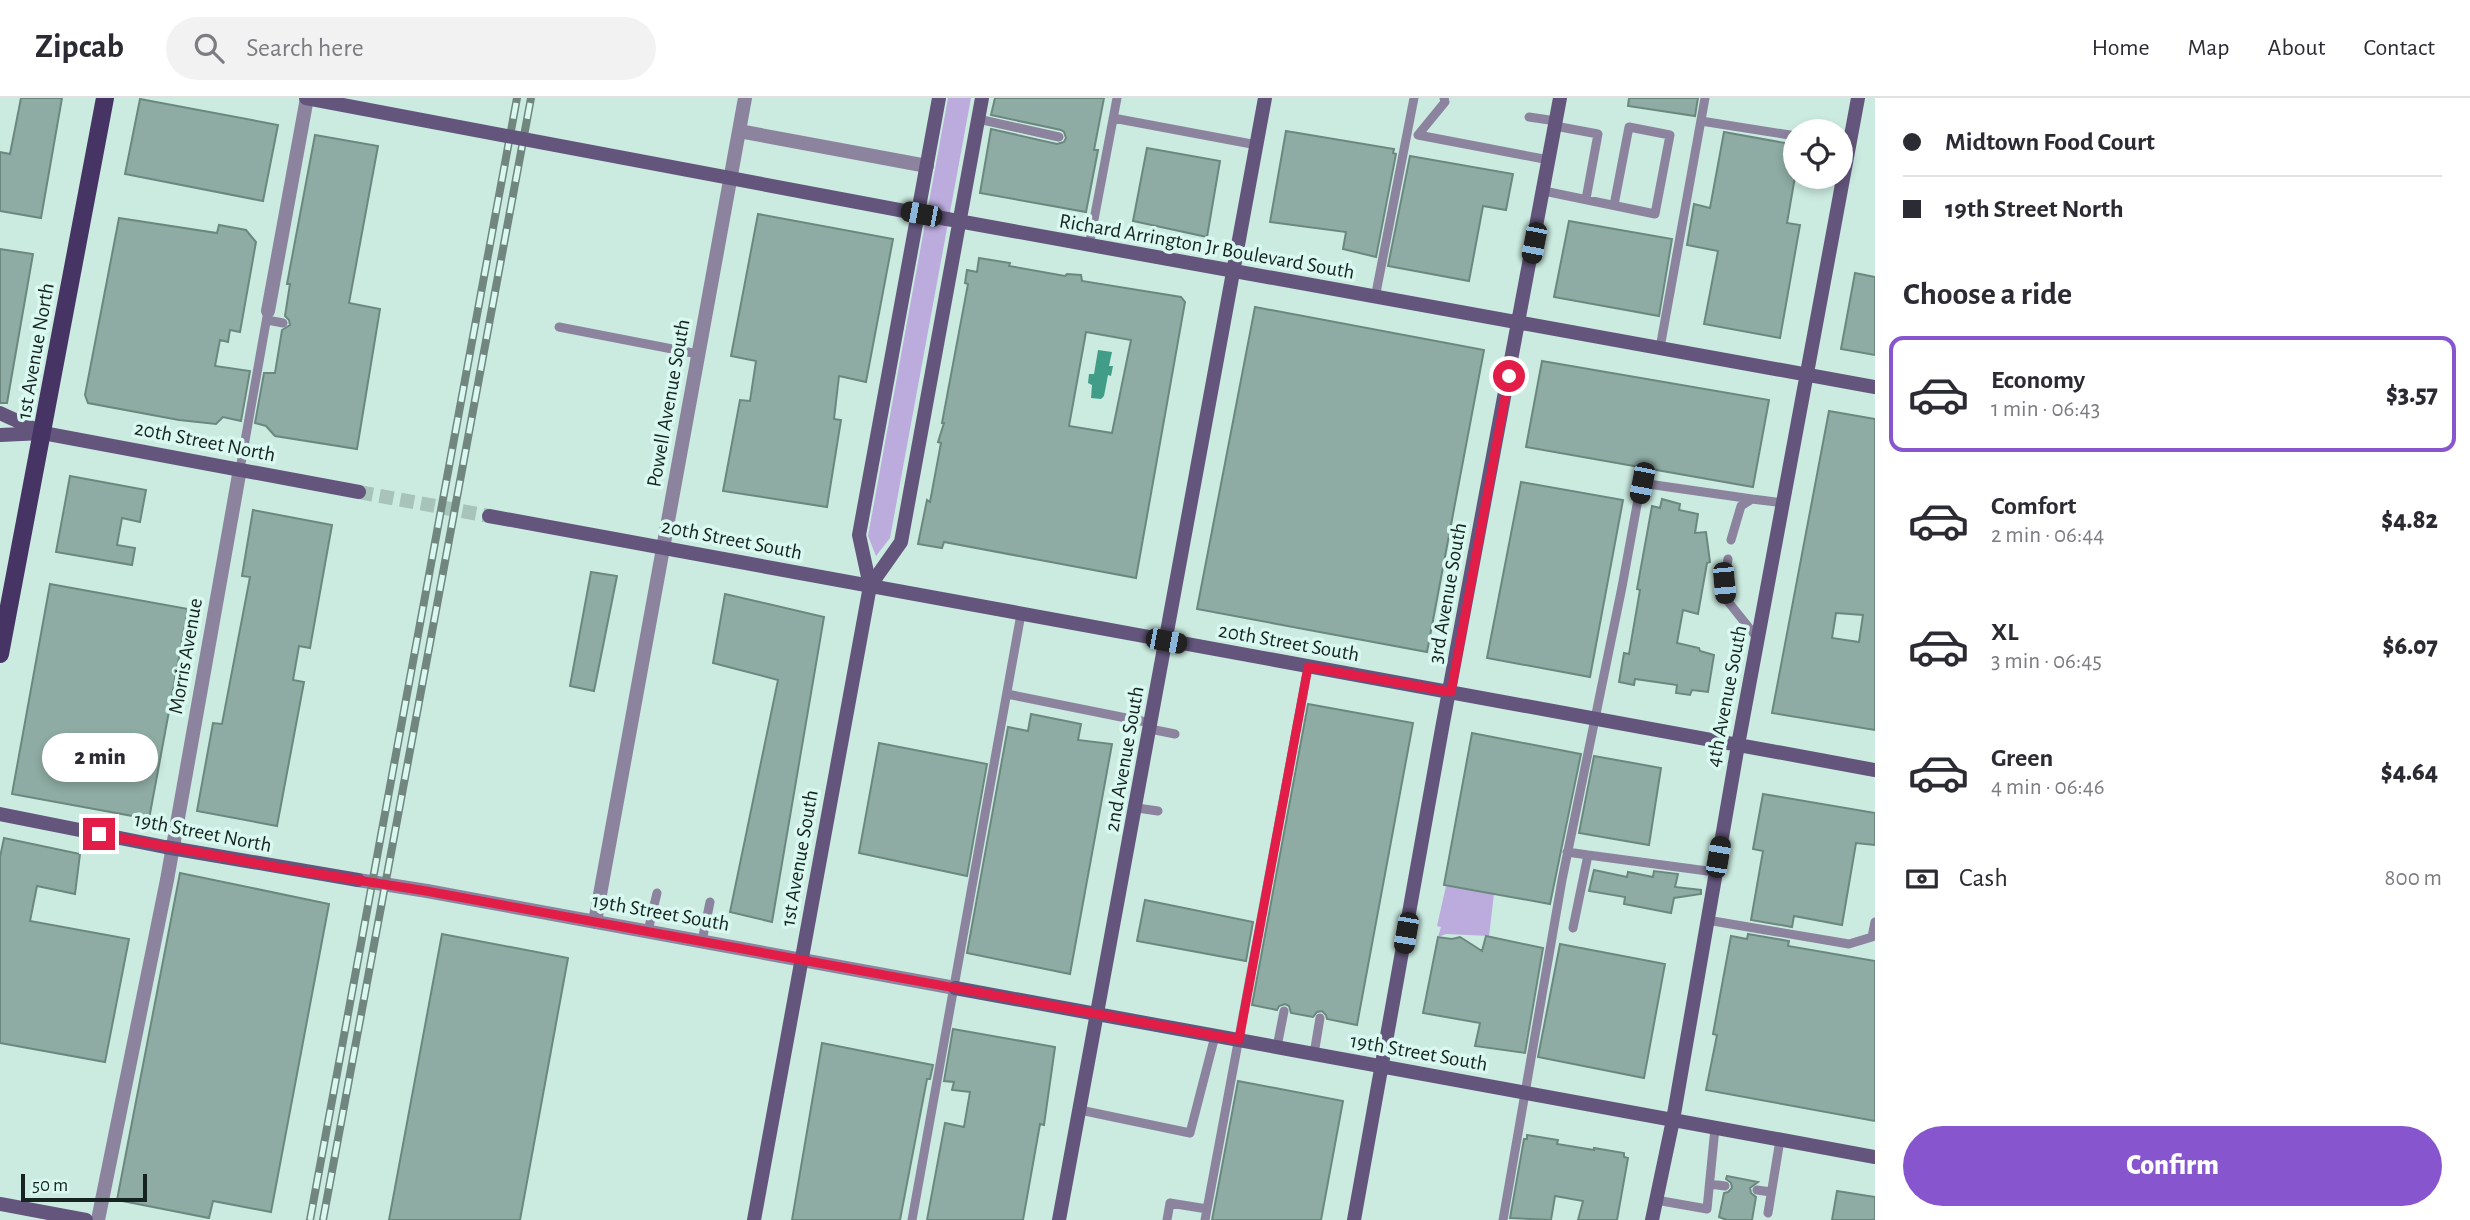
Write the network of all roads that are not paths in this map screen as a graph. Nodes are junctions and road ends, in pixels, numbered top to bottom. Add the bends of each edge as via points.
1 (105, 98) edge
2 (306, 98) edge
3 (745, 98) edge
4 (939, 98) edge
5 (982, 98) edge
6 (1117, 98) edge
7 (1265, 98) edge
8 (1414, 98) edge
9 (1560, 98) edge
10 (1705, 98) edge
11 (1858, 98) edge
12 (1444, 100) edge
13 (1529, 117) dead end
14 (1113, 118) junction
15 (1852, 119) edge
16 (978, 120) junction
17 (1701, 121) junction
18 (1556, 124) junction
19 (739, 131) junction
20 (1783, 134) edge
21 (1059, 137) dead end
22 (1257, 145) junction
23 (1549, 160) junction
24 (927, 166) junction
25 (1838, 189) edge
26 (1544, 191) junction
27 (1586, 199) junction
28 (1614, 205) junction
29 (954, 220) junction
30 (1089, 246) junction
31 (1234, 272) junction
32 (1376, 298) junction
33 (267, 316) junction
34 (1519, 323) junction
35 (284, 324) dead end
36 (559, 327) dead end
37 (1660, 348) junction
38 (698, 355) junction
39 (1808, 375) junction
40 (1875, 387) edge
41 (0, 413) edge
42 (43, 433) junction
43 (0, 435) edge
44 (240, 469) junction
45 (359, 492) tunnel mouth
46 (1752, 499) junction
47 (1784, 503) junction
48 (489, 516) tunnel mouth
49 (1731, 540) dead end
50 (663, 547) junction
51 (1728, 559) dead end
52 (870, 586) junction
53 (1021, 614) junction
54 (1758, 639) junction
55 (1166, 641) junction
56 (1, 643) edge
57 (1308, 667) junction
58 (1451, 692) junction
59 (1007, 694) junction
60 (1596, 718) junction
61 (1151, 726) junction
62 (1175, 734) dead end
63 (1738, 745) junction
64 (1875, 770) edge
65 (1136, 808) junction
66 (1158, 811) dead end
67 (0, 814) edge
68 (173, 848) junction
69 (1567, 852) junction
70 (1588, 855) junction
71 (1715, 872) junction
72 (358, 880) joint
73 (657, 893) dead end
74 (710, 902) dead end
75 (1707, 920) junction
76 (594, 922) junction
77 (1875, 922) edge
78 (1573, 928) dead end
79 (648, 931) junction
80 (1873, 937) edge
81 (702, 941) junction
82 (802, 960) junction
83 (955, 988) junction
84 (1283, 1011) dead end
85 (1098, 1014) junction
86 (1320, 1018) dead end
87 (1215, 1036) junction
88 (1239, 1040) junction
89 (1277, 1047) junction
90 (1314, 1054) junction
91 (1382, 1066) junction
92 (1527, 1093) junction
93 (1080, 1110) junction
94 (1673, 1120) junction
95 (1715, 1128) junction
96 (1780, 1140) junction
97 (1875, 1157) edge
98 (1710, 1184) junction
99 (1725, 1186) dead end
100 (1757, 1190) dead end
101 (1771, 1192) junction
102 (1657, 1200) junction
103 (0, 1204) edge
104 (1208, 1209) junction
105 (1768, 1213) dead end
106 (86, 1220) edge
107 (98, 1220) edge
108 (754, 1220) edge
109 (912, 1220) edge
110 (1059, 1220) edge
111 (1167, 1220) edge
112 (1205, 1220) edge
113 (1354, 1220) edge
114 (1503, 1220) edge
115 (1652, 1220) edge

1 - 42 main road, 1st Avenue North
2 - 29 street, Richard Arrington Jr Boulevard South, bridge
2 - 33 street, Morris Avenue
3 - 19 street, Powell Avenue South
4 - 24 street, 1st Avenue South
5 - 16 street, 1st Avenue South
6 - 14 lane
7 - 22 street, 2nd Avenue South
8 - 32 lane
9 - 18 street, 3rd Avenue South
10 - 17 lane
11 - 15 street, 4th Avenue South
12 - 23 lane via 1418,135
13 - 18 lane
14 - 22 lane
14 - 30 lane
16 - 21 lane
16 - 29 street, 1st Avenue South
17 - 20 lane
17 - 37 lane
18 - 23 street, 3rd Avenue South
18 - 27 lane via 1598,134
19 - 24 street
19 - 38 street, Powell Avenue South
22 - 31 street, 2nd Avenue South
23 - 26 street, 3rd Avenue South
24 - 52 street, 1st Avenue South via 859,535
25 - 39 street, 4th Avenue South
26 - 27 lane
26 - 34 street, 3rd Avenue South
27 - 28 lane
28 - 28 lane via 1655,214 1670,135 1629,127
29 - 30 street, Richard Arrington Jr Boulevard South
29 - 52 street, 1st Avenue South via 901,542
30 - 31 street, Richard Arrington Jr Boulevard South
31 - 32 street, Richard Arrington Jr Boulevard South
31 - 55 street, 2nd Avenue South
32 - 34 street, Richard Arrington Jr Boulevard South
33 - 35 lane
33 - 44 lane, Morris Avenue
34 - 37 street, Richard Arrington Jr Boulevard South
34 - 58 street, 3rd Avenue South
36 - 38 lane
37 - 39 street, Richard Arrington Jr Boulevard South
38 - 50 street, Powell Avenue South
39 - 40 street, Richard Arrington Jr Boulevard South
39 - 47 street, 4th Avenue South
41 - 42 street, 20th Street North
42 - 43 street, 20th Street North
42 - 44 street, 20th Street North
42 - 56 main road, 1st Avenue North
44 - 45 street, 20th Street North
44 - 68 street, Morris Avenue
46 - 47 lane
46 - 49 lane via 1741,506
46 - 60 lane via 1642,483
47 - 54 street, 4th Avenue South
48 - 50 street, 20th Street South
50 - 52 street, 20th Street South
50 - 76 street, Powell Avenue South
51 - 54 lane via 1726,599
52 - 53 street, 20th Street South
52 - 82 street, 1st Avenue South
53 - 55 street, 20th Street South
53 - 59 lane
54 - 63 street, 4th Avenue South
55 - 57 street, 20th Street South
55 - 61 street, 2nd Avenue South
57 - 58 street, 20th Street South
57 - 88 lane
58 - 60 street, 20th Street South
58 - 91 street, 3rd Avenue South
59 - 61 lane
59 - 83 lane
60 - 63 street, 20th Street South
60 - 69 lane
61 - 62 lane
61 - 65 street, 2nd Avenue South
63 - 64 street, 20th Street South
63 - 71 street, 4th Avenue South
65 - 66 lane
65 - 85 street, 2nd Avenue South
67 - 68 street, 19th Street North
68 - 72 street, 19th Street North
68 - 107 street, Morris Avenue
69 - 70 lane
69 - 92 lane
70 - 71 lane
70 - 78 lane
71 - 75 street, 4th Avenue South
72 - 76 street, 19th Street South
73 - 79 lane
74 - 81 lane
75 - 80 lane via 1849,944
75 - 94 street, 4th Avenue South
76 - 79 street, 19th Street South
77 - 80 lane
79 - 81 street, 19th Street South
81 - 82 street, 19th Street South
82 - 83 street, 19th Street South
82 - 108 street, 1st Avenue South
83 - 85 street, 19th Street South
83 - 109 lane
84 - 89 lane
85 - 87 street, 19th Street South
85 - 93 street, 2nd Avenue South
86 - 90 lane
87 - 88 street, 19th Street South
87 - 93 lane via 1190,1133
88 - 89 street, 19th Street South
88 - 104 lane
89 - 90 street, 19th Street South
90 - 91 street, 19th Street South
91 - 92 street, 19th Street South
91 - 113 street, 3rd Avenue South
92 - 94 street, 19th Street South
92 - 114 lane
93 - 110 street, 2nd Avenue South
94 - 95 street, 19th Street South
94 - 102 street, 4th Avenue South
95 - 96 street, 19th Street South
95 - 98 lane
96 - 97 street, 19th Street South
96 - 101 lane
98 - 99 lane
98 - 102 lane via 1707,1209
100 - 101 lane
101 - 105 lane
102 - 115 street, 4th Avenue South
103 - 106 street
104 - 111 lane via 1170,1203
104 - 112 lane

